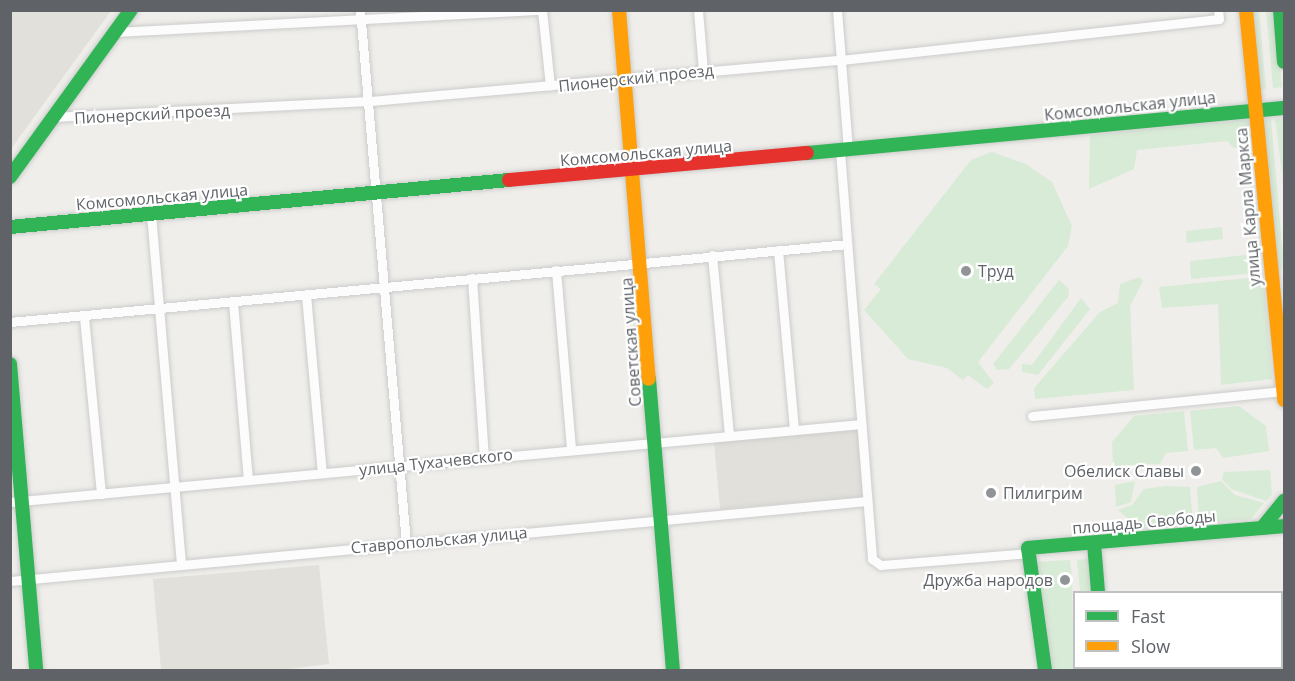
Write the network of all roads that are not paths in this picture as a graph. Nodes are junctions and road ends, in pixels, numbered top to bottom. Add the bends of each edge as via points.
1 (131, 10) edge
2 (541, 10) edge
3 (620, 10) edge
4 (698, 10) edge
5 (837, 10) edge
6 (1246, 10) edge
7 (1280, 10) edge
8 (1218, 15) edge
9 (361, 16) edge
10 (115, 32) junction
11 (841, 60) junction
12 (1284, 62) edge
13 (703, 70) junction
14 (626, 79) junction
15 (550, 86) junction
16 (369, 101) junction
17 (1284, 108) edge
18 (1256, 110) junction
19 (52, 117) junction
20 (844, 151) junction
21 (634, 171) junction
22 (10, 177) edge
23 (378, 195) junction
24 (151, 214) junction
25 (10, 227) edge
26 (847, 244) junction
27 (778, 250) junction
28 (712, 255) junction
29 (641, 261) junction
30 (556, 270) junction
31 (471, 278) junction
32 (384, 287) junction
33 (306, 295) junction
34 (233, 302) junction
35 (158, 309) junction
36 (84, 317) junction
37 (10, 322) edge
38 (10, 364) edge
39 (1284, 394) edge
40 (1032, 417) dead end
41 (861, 424) junction
42 (794, 430) junction
43 (729, 435) junction
44 (655, 441) junction
45 (571, 449) junction
46 (484, 457) junction
47 (399, 465) junction
48 (322, 473) junction
49 (248, 480) junction
50 (173, 487) junction
51 (100, 494) junction
52 (16, 501) edge
53 (867, 501) junction
54 (1284, 501) edge
55 (662, 519) junction
56 (1284, 526) edge
57 (1262, 528) junction
58 (406, 543) junction
59 (1094, 543) junction
60 (1029, 551) junction
61 (181, 565) junction
62 (28, 579) junction
63 (10, 581) edge
64 (1098, 591) edge
65 (36, 670) edge
66 (673, 670) edge
67 (1045, 670) edge

1 - 10 main road
2 - 9 street
2 - 15 street
3 - 14 main road, Советская улица
4 - 13 street
5 - 11 street
6 - 18 main road, улица Карла Маркса
7 - 12 main road
8 - 11 street, Пионерский проезд
9 - 10 street
9 - 16 street
10 - 19 main road
11 - 13 street, Пионерский проезд
11 - 20 street
13 - 14 street, Пионерский проезд
14 - 15 street, Пионерский проезд
14 - 21 main road, Советская улица
15 - 16 street, Пионерский проезд
16 - 19 street, Пионерский проезд
16 - 23 street
17 - 18 main road, Комсомольская улица
18 - 20 main road, Комсомольская улица
18 - 39 main road, улица Карла Маркса
19 - 22 main road
20 - 21 main road, Комсомольская улица
20 - 26 street
21 - 23 main road, Комсомольская улица
21 - 29 main road, Советская улица
23 - 24 main road, Комсомольская улица
23 - 32 street
24 - 25 main road, Комсомольская улица
24 - 35 street
26 - 27 street
26 - 41 street
27 - 28 street
27 - 42 street
28 - 29 street
28 - 43 street
29 - 30 street
29 - 44 main road, Советская улица
30 - 31 street
30 - 45 street
31 - 32 street
31 - 46 street
32 - 33 street
32 - 47 street
33 - 34 street
33 - 48 street
34 - 35 street
34 - 49 street
35 - 36 street
35 - 50 street
36 - 37 street
36 - 51 street
38 - 52 main road
39 - 40 street
41 - 42 street, улица Тухачевского
41 - 53 street
42 - 43 street, улица Тухачевского
43 - 44 street, улица Тухачевского
44 - 45 street, улица Тухачевского
44 - 55 main road, Советская улица
45 - 46 street, улица Тухачевского
46 - 47 street, улица Тухачевского
47 - 48 street, улица Тухачевского
47 - 58 street
48 - 49 street, улица Тухачевского
49 - 50 street, улица Тухачевского
50 - 51 street, улица Тухачевского
50 - 61 street
51 - 52 street, улица Тухачевского
52 - 62 main road
53 - 55 street, Ставропольская улица
53 - 60 street via 872,559 881,565
54 - 57 main road
55 - 58 street, Ставропольская улица
55 - 66 main road, Советская улица
56 - 57 main road, площадь Свободы
57 - 59 main road, площадь Свободы
58 - 61 street, Ставропольская улица
59 - 60 main road, площадь Свободы
59 - 64 main road
60 - 67 main road
61 - 62 street, Ставропольская улица
62 - 63 street, Ставропольская улица
62 - 65 main road

